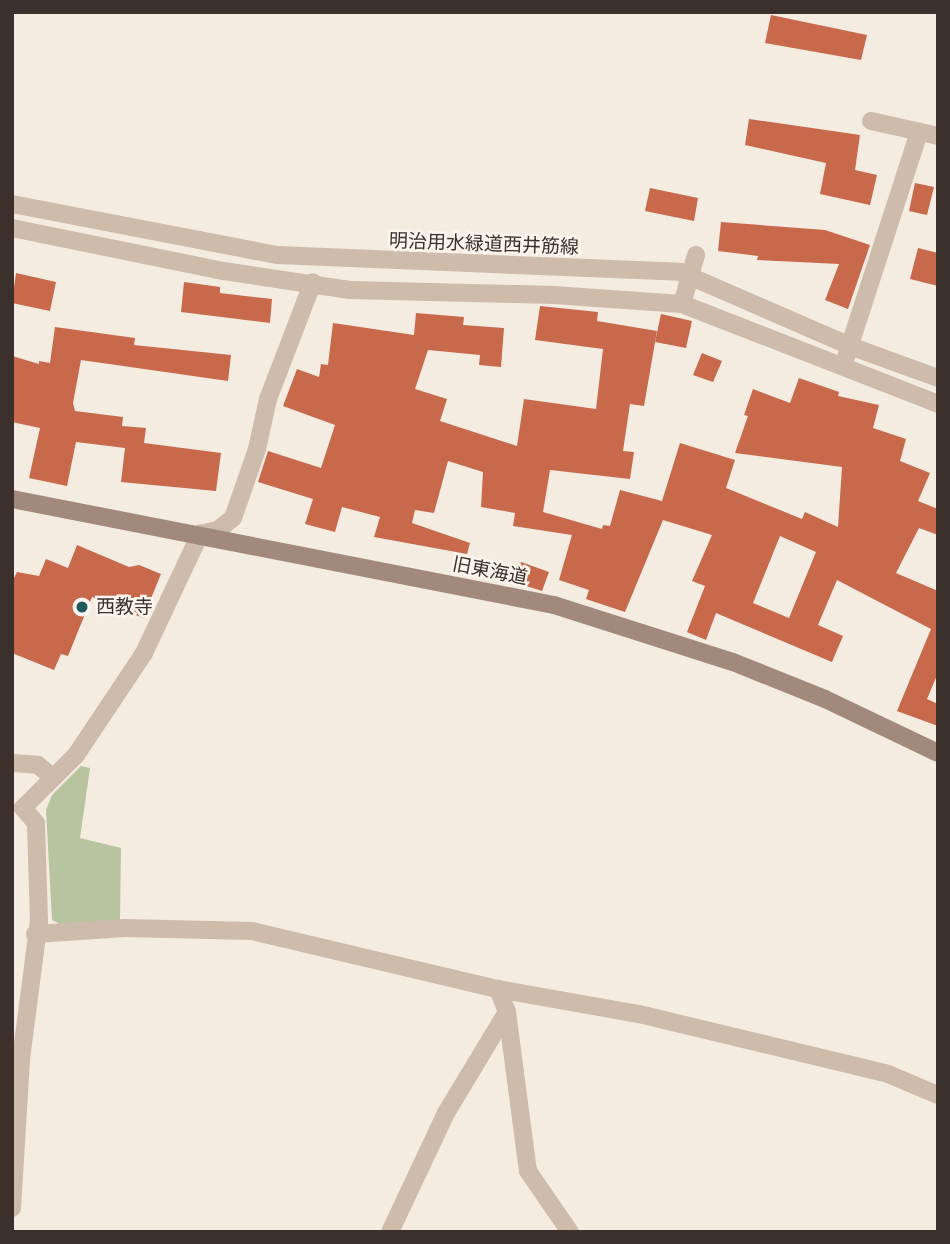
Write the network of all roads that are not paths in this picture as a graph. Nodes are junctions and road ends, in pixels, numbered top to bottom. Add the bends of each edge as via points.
1 (872, 121) dead end
2 (919, 132) junction
3 (938, 136) edge
4 (12, 204) edge
5 (12, 228) edge
6 (696, 255) dead end
7 (692, 279) junction
8 (313, 282) junction
9 (682, 304) junction
10 (850, 346) junction
11 (843, 367) junction
12 (938, 378) edge
13 (938, 404) edge
14 (12, 499) edge
15 (200, 534) junction
16 (938, 753) edge
17 (12, 763) edge
18 (52, 778) junction
19 (18, 814) edge
20 (34, 934) junction
21 (498, 989) junction
22 (507, 1012) junction
23 (17, 1058) edge
24 (938, 1095) edge
25 (12, 1208) edge
26 (390, 1232) edge
27 (570, 1232) edge

1 - 2 street
2 - 3 street
2 - 10 street
4 - 7 street, 明治用水緑道西井筋線 via 278,255 680,272
5 - 8 street via 224,271
6 - 7 street
7 - 9 street
7 - 10 street, 明治用水緑道西井筋線
8 - 9 street via 350,290 567,295
8 - 15 street via 268,399 257,449 233,518 218,530
9 - 11 street
10 - 11 street
10 - 12 street, 明治用水緑道西井筋線
11 - 13 street
14 - 15 street, 旧東海道
15 - 16 street, 旧東海道 via 554,605 756,671
15 - 18 street via 144,653 76,755
17 - 18 street via 37,765
18 - 19 street
19 - 20 street via 36,823 39,920
20 - 21 street via 125,928 252,931
20 - 23 street
21 - 22 street
21 - 24 street via 639,1014 888,1074
22 - 26 street via 446,1113
22 - 27 street via 528,1171
23 - 25 street

